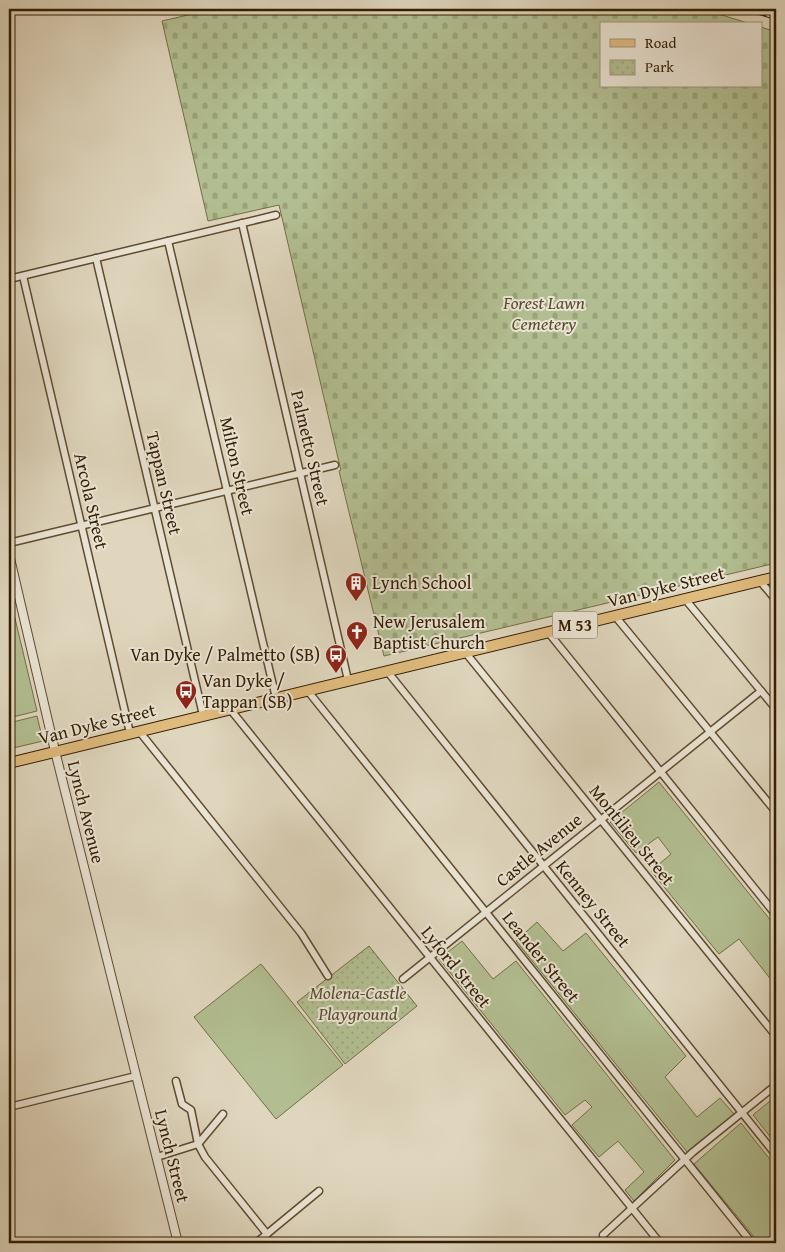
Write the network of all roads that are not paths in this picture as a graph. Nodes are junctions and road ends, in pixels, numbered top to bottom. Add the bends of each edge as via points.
1 (276, 215) dead end
2 (242, 223) junction
3 (168, 241) junction
4 (96, 258) junction
5 (23, 276) junction
6 (9, 279) edge
7 (335, 465) dead end
8 (301, 473) junction
9 (227, 492) junction
10 (154, 508) junction
11 (81, 526) junction
12 (9, 543) edge
13 (9, 554) edge
14 (776, 577) edge
15 (760, 580) junction
16 (685, 599) junction
17 (776, 600) edge
18 (615, 616) junction
19 (548, 632) junction
20 (465, 652) junction
21 (387, 671) junction
22 (348, 680) junction
23 (307, 690) junction
24 (761, 690) junction
25 (276, 698) junction
26 (230, 709) junction
27 (776, 710) edge
28 (203, 716) junction
29 (710, 731) junction
30 (135, 732) junction
31 (55, 751) junction
32 (9, 763) edge
33 (661, 771) junction
34 (776, 812) edge
35 (601, 819) junction
36 (543, 866) junction
37 (485, 912) junction
38 (776, 914) edge
39 (429, 957) junction
40 (328, 976) dead end
41 (403, 979) dead end
42 (776, 1036) edge
43 (136, 1076) junction
44 (176, 1081) dead end
45 (776, 1085) edge
46 (9, 1107) edge
47 (742, 1113) junction
48 (224, 1114) dead end
49 (198, 1144) junction
50 (776, 1155) edge
51 (157, 1157) junction
52 (685, 1160) junction
53 (319, 1191) dead end
54 (632, 1209) junction
55 (268, 1234) junction
56 (603, 1236) dead end
57 (178, 1243) edge
58 (256, 1243) edge
59 (660, 1243) edge
60 (752, 1243) edge

1 - 2 street
2 - 3 street
2 - 8 street, Palmetto Street
3 - 4 street
3 - 9 street, Milton Street
4 - 5 street
4 - 10 street, Tappan Street
5 - 6 street
5 - 11 street, Arcola Street
7 - 8 street
8 - 9 street
8 - 22 street, Palmetto Street
9 - 10 street
9 - 25 street, Milton Street
10 - 11 street
10 - 28 street, Tappan Street
11 - 12 street
11 - 30 street, Arcola Street
13 - 31 street, Lynch Avenue
14 - 15 main road, Van Dyke Street / M 53
15 - 16 main road, Van Dyke Street / M 53
15 - 17 street
16 - 18 main road, Van Dyke Street / M 53
16 - 24 street
18 - 19 main road, Van Dyke Street / M 53
18 - 29 street
19 - 20 main road, Van Dyke Street / M 53
19 - 33 street
20 - 21 main road, Van Dyke Street / M 53
20 - 35 street, Montilieu Street
21 - 22 main road, Van Dyke Street / M 53
21 - 36 street, Kenney Street
22 - 23 main road, Van Dyke Street / M 53
23 - 25 main road, Van Dyke Street / M 53
23 - 37 street, Leander Street
24 - 27 street
24 - 29 street, Castle Avenue
25 - 26 main road, Van Dyke Street / M 53
26 - 28 main road, Van Dyke Street / M 53
26 - 39 street, Lyford Street
28 - 30 main road, Van Dyke Street / M 53
29 - 33 street, Castle Avenue
29 - 34 street
30 - 31 main road, Van Dyke Street / M 53
30 - 40 street via 301,933
31 - 32 main road, Van Dyke Street / M 53
31 - 43 street, Lynch Avenue
33 - 35 street, Castle Avenue
33 - 38 street
35 - 36 street, Castle Avenue
35 - 42 street, Montilieu Street
36 - 37 street, Castle Avenue
36 - 47 street, Kenney Street
37 - 39 street, Castle Avenue
37 - 52 street, Leander Street
39 - 41 street, Castle Avenue
39 - 54 street, Lyford Street
43 - 46 street
43 - 51 street, Lynch Street
44 - 49 street via 182,1104 190,1110
45 - 47 street
47 - 50 street, Kenney Street
47 - 52 street
48 - 49 street
49 - 51 street
49 - 55 street
51 - 57 street, Lynch Street
52 - 54 street
52 - 60 street, Leander Street
53 - 55 street
54 - 56 street
54 - 59 street, Lyford Street
55 - 58 street

